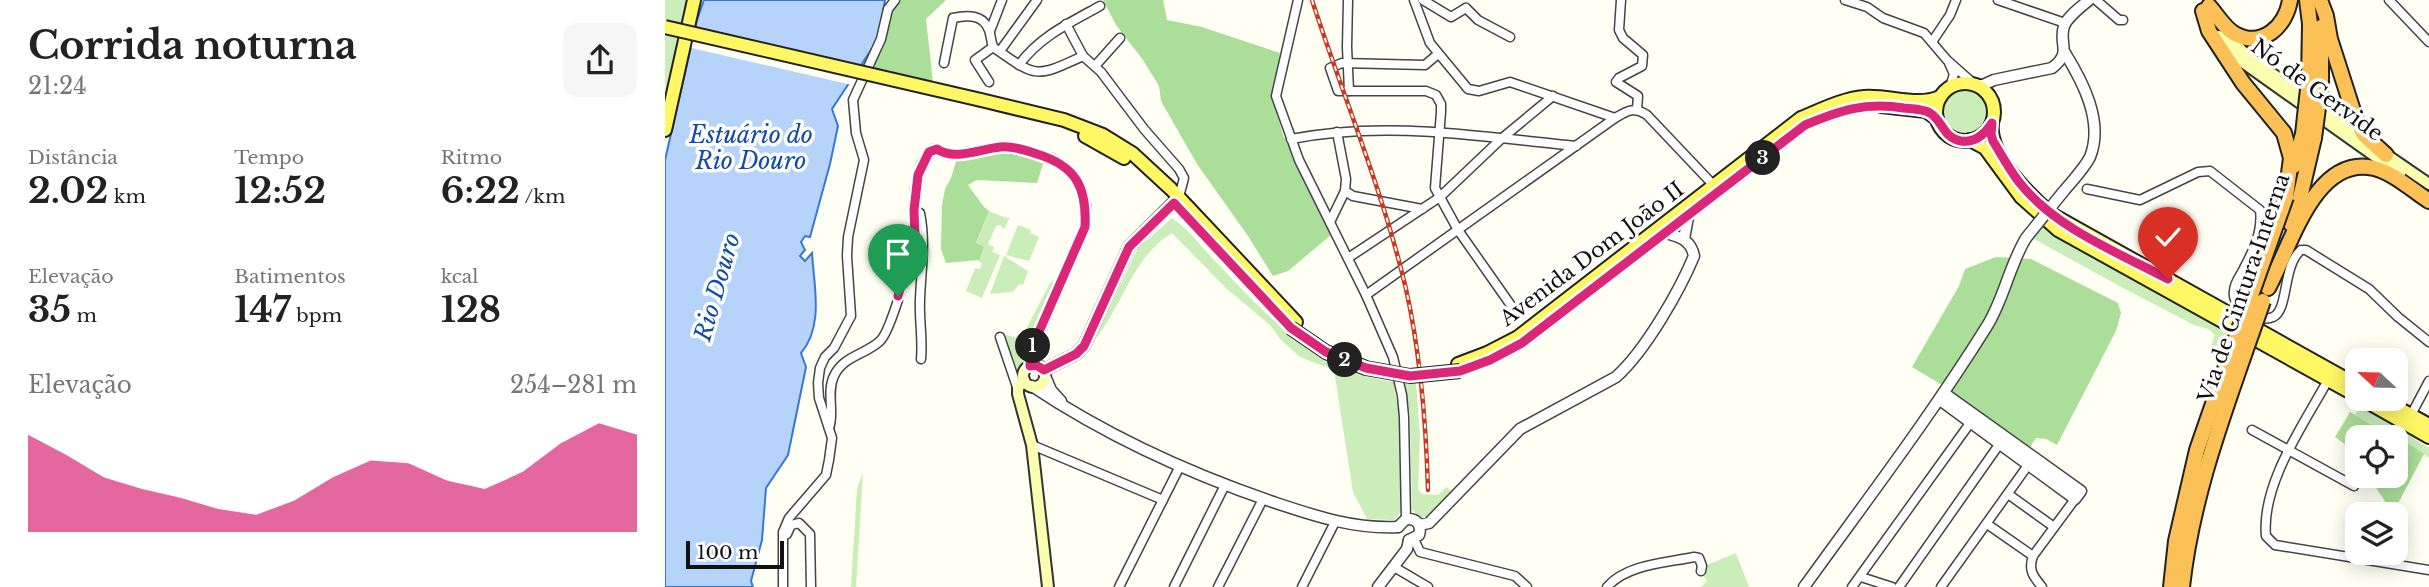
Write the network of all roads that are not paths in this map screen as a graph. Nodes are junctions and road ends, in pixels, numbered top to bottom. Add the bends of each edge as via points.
1 (694, 0) edge
2 (895, 0) edge
3 (1002, 0) edge
4 (1037, 0) edge
5 (1298, 0) edge
6 (1348, 0) edge
7 (1414, 0) edge
8 (1423, 0) edge
9 (1621, 0) edge
10 (1845, 0) edge
11 (1956, 0) edge
12 (1998, 0) edge
13 (2089, 0) edge
14 (2096, 0) edge
15 (2290, 0) edge
16 (2307, 0) edge
17 (2320, 0) edge
18 (2391, 1) edge
19 (1467, 4) edge
20 (2204, 4) edge
21 (1100, 6) dead end
22 (2123, 20) dead end
23 (2065, 23) junction
24 (1066, 24) junction
25 (665, 27) edge
26 (990, 31) junction
27 (665, 35) edge
28 (1120, 37) dead end
29 (1510, 37) dead end
30 (2429, 41) edge
31 (1932, 42) junction
32 (996, 49) junction
33 (2065, 53) junction
34 (1438, 54) junction
35 (1083, 56) junction
36 (1947, 60) junction
37 (944, 63) dead end
38 (1348, 64) junction
39 (1019, 65) junction
40 (1095, 66) junction
41 (1994, 80) junction
42 (989, 82) dead end
43 (2316, 83) junction
44 (1975, 84) junction
45 (1950, 87) junction
46 (1349, 91) junction
47 (1553, 96) junction
48 (1990, 96) junction
49 (1940, 97) junction
50 (980, 104) junction
51 (1637, 109) junction
52 (1615, 118) junction
53 (1937, 119) junction
54 (1992, 123) junction
55 (665, 130) edge
56 (1337, 132) junction
57 (1440, 132) junction
58 (2309, 136) junction
59 (1291, 139) junction
60 (1501, 139) junction
61 (1970, 141) junction
62 (1576, 146) junction
63 (2386, 155) junction
64 (2429, 184) edge
65 (1718, 189) junction
66 (2087, 189) dead end
67 (1345, 191) junction
68 (1440, 197) junction
69 (2286, 197) junction
70 (2429, 199) edge
71 (1176, 200) junction
72 (1422, 209) junction
73 (914, 210) junction
74 (1688, 217) junction
75 (1330, 222) junction
76 (1458, 230) junction
77 (1666, 233) junction
78 (1684, 239) junction
79 (1348, 258) junction
80 (1366, 295) junction
81 (2266, 295) junction
82 (1510, 304) dead end
83 (1000, 337) dead end
84 (2429, 342) edge
85 (2239, 349) junction
86 (921, 359) dead end
87 (1030, 366) junction
88 (1459, 368) junction
89 (1044, 373) junction
90 (2345, 378) edge
91 (2328, 380) junction
92 (2429, 381) edge
93 (1025, 385) junction
94 (2345, 389) edge
95 (1942, 397) junction
96 (2383, 411) edge
97 (2403, 411) edge
98 (1074, 414) junction
99 (2410, 415) junction
100 (1973, 419) junction
101 (2429, 425) edge
102 (829, 428) junction
103 (2252, 430) dead end
104 (2429, 437) edge
105 (2002, 440) junction
106 (1033, 445) junction
107 (2289, 450) junction
108 (2031, 461) junction
109 (1179, 468) junction
110 (2345, 481) edge
111 (1225, 485) junction
112 (2008, 494) junction
113 (2078, 495) joint
114 (1263, 499) junction
115 (1163, 500) junction
116 (1406, 519) junction
117 (1335, 523) junction
118 (1987, 524) junction
119 (1419, 525) junction
120 (1398, 527) junction
121 (2055, 527) junction
122 (1412, 540) junction
123 (783, 543) junction
124 (2033, 556) junction
125 (1394, 567) junction
126 (2429, 570) edge
127 (1701, 571) dead end
128 (1860, 577) junction
129 (783, 587) edge
130 (811, 587) edge
131 (1048, 587) edge
132 (1119, 587) edge
133 (1174, 587) edge
134 (1219, 587) edge
135 (1302, 587) edge
136 (1377, 587) edge
137 (1428, 587) edge
138 (1527, 587) edge
139 (1607, 587) edge
140 (1804, 587) edge
141 (1852, 587) edge
142 (1892, 587) edge
143 (1899, 587) edge
144 (1941, 587) edge
145 (2042, 587) edge
146 (2171, 587) edge
147 (2182, 587) edge

1 - 55 main road
2 - 102 street via 853,100 864,160 848,237 851,316 825,356 818,383
3 - 26 street
4 - 32 street
5 - 59 street via 1276,96
6 - 38 street
7 - 34 street
8 - 19 street via 1451,17
9 - 51 street via 1619,30 1643,55 1642,66 1616,82 1638,96
10 - 31 street via 1916,29
11 - 31 street
12 - 23 street
13 - 23 street
14 - 22 street
15 - 20 highway via 2277,29 2248,39 2230,31
16 - 43 highway, Via de Cintura Interna
17 - 43 highway, Via de Cintura Interna
17 - 63 highway via 2355,117 2364,135
18 - 30 street
19 - 29 street via 1478,20
20 - 63 main road, Nó de Gervide via 2246,55
20 - 69 highway via 2209,31 2284,133 2291,158
20 - 70 main road, Nó de Gervide via 2220,38 2241,61 2416,185
21 - 24 street
23 - 33 street
24 - 35 street
24 - 39 street
25 - 50 main road, bridge
26 - 32 street
26 - 37 street via 977,17 953,18
27 - 50 main road
28 - 40 street
31 - 36 street
32 - 39 street
32 - 42 street via 975,60
33 - 41 street via 2052,68
33 - 95 street, bridge via 2095,122 2089,159 2025,238 1989,322
34 - 38 street via 1425,65
34 - 47 street via 1473,91 1510,82
35 - 39 street via 1047,72 1036,73
35 - 40 street
36 - 44 street
36 - 45 street via 1954,74
38 - 46 street
38 - 46 street via 1330,68 1338,91
40 - 71 street via 1179,169 1184,178
41 - 44 street
41 - 48 street
43 - 58 highway, Via de Cintura Interna, bridge
44 - 45 main road
44 - 48 main road
45 - 49 main road
46 - 57 street via 1432,92 1441,104
47 - 52 street
47 - 60 street
48 - 54 main road
49 - 53 main road
49 - 65 main road, Avenida Dom João II via 1929,102 1863,97 1837,103 1801,118
50 - 71 main road, Avenida Dom João II via 1064,120 1103,135 1132,153
51 - 52 street
51 - 65 street
52 - 62 street
53 - 61 main road via 1952,138
53 - 65 main road, Avenida Dom João II via 1926,111 1891,106 1840,111 1805,125
54 - 61 main road via 1983,135
54 - 90 main road via 1993,141 2013,173 2053,215
56 - 57 street
56 - 59 street
56 - 67 street
57 - 60 street
57 - 68 street via 1435,188
58 - 69 highway, Via de Cintura Interna
58 - 81 highway, Via de Cintura Interna via 2299,202
59 - 75 street
60 - 62 street
60 - 68 street
61 - 91 main road via 1985,148 2021,197 2058,229
62 - 76 street
63 - 64 main road, Nó de Gervide
65 - 74 main road, Avenida Dom João II
65 - 88 main road, Avenida Dom João II via 1518,337
66 - 84 street via 2140,200 2198,172 2210,171 2260,211 2253,251 2234,288 2235,301 2241,307 2266,319 2279,312 2290,264 2296,254 2307,250 2369,289
67 - 72 street
67 - 75 street
68 - 72 street
68 - 76 street
69 - 85 highway, Via de Cintura Interna, bridge
70 - 81 highway via 2373,167 2346,169 2324,183 2313,197
71 - 88 main road, Avenida Dom João II via 1294,325 1368,360 1411,368
71 - 89 main road via 1129,247 1084,346
72 - 79 street
73 - 86 street via 920,213 924,244
73 - 87 street via 918,175 929,152 937,149 949,155 1009,147 1052,158 1065,166 1081,187 1085,227 1031,350
73 - 102 street via 915,237 890,323 879,342 839,367
74 - 77 main road, Avenida Dom João II
74 - 78 street
75 - 79 street
76 - 80 street
76 - 82 street
77 - 78 street
77 - 88 main road, Avenida Dom João II via 1522,343 1490,360
78 - 119 street via 1693,251 1692,259 1628,367 1520,429 1429,523
79 - 80 street
80 - 116 street via 1393,357 1402,395
81 - 85 highway, Via de Cintura Interna, bridge
83 - 93 street
85 - 146 highway, Via de Cintura Interna via 2197,450 2176,541
85 - 147 highway, Via de Cintura Interna via 2209,454
87 - 89 main road via 1036,365
87 - 93 main road via 1025,370
89 - 93 main road via 1042,383
89 - 98 street via 1051,390
91 - 94 main road
91 - 107 street
92 - 99 street
93 - 98 street
93 - 106 main road
95 - 100 street
95 - 140 street
96 - 104 main road
97 - 99 main road
98 - 109 street
99 - 101 main road
100 - 105 street
100 - 128 street
102 - 123 street via 832,438 826,475 789,519
103 - 107 street
105 - 108 street
105 - 143 street
106 - 115 street
106 - 131 main road
107 - 110 street
107 - 126 street via 2271,493 2266,530 2270,542
108 - 112 street
108 - 113 street
109 - 111 street
109 - 115 street
111 - 114 street
111 - 133 street
112 - 118 street
112 - 121 street
113 - 121 street
114 - 117 street
114 - 134 street
115 - 132 street
116 - 119 street
116 - 120 street
117 - 120 street
117 - 135 street
118 - 124 street
118 - 144 street
119 - 122 street via 1419,535
120 - 122 street via 1401,536
121 - 124 street
122 - 125 street
122 - 138 street via 1420,552 1515,576
123 - 129 street
123 - 130 street via 794,523 810,534
124 - 145 street via 2031,573
125 - 136 street
125 - 137 street
127 - 139 street via 1699,558 1694,557 1645,566
128 - 141 street
128 - 142 street

